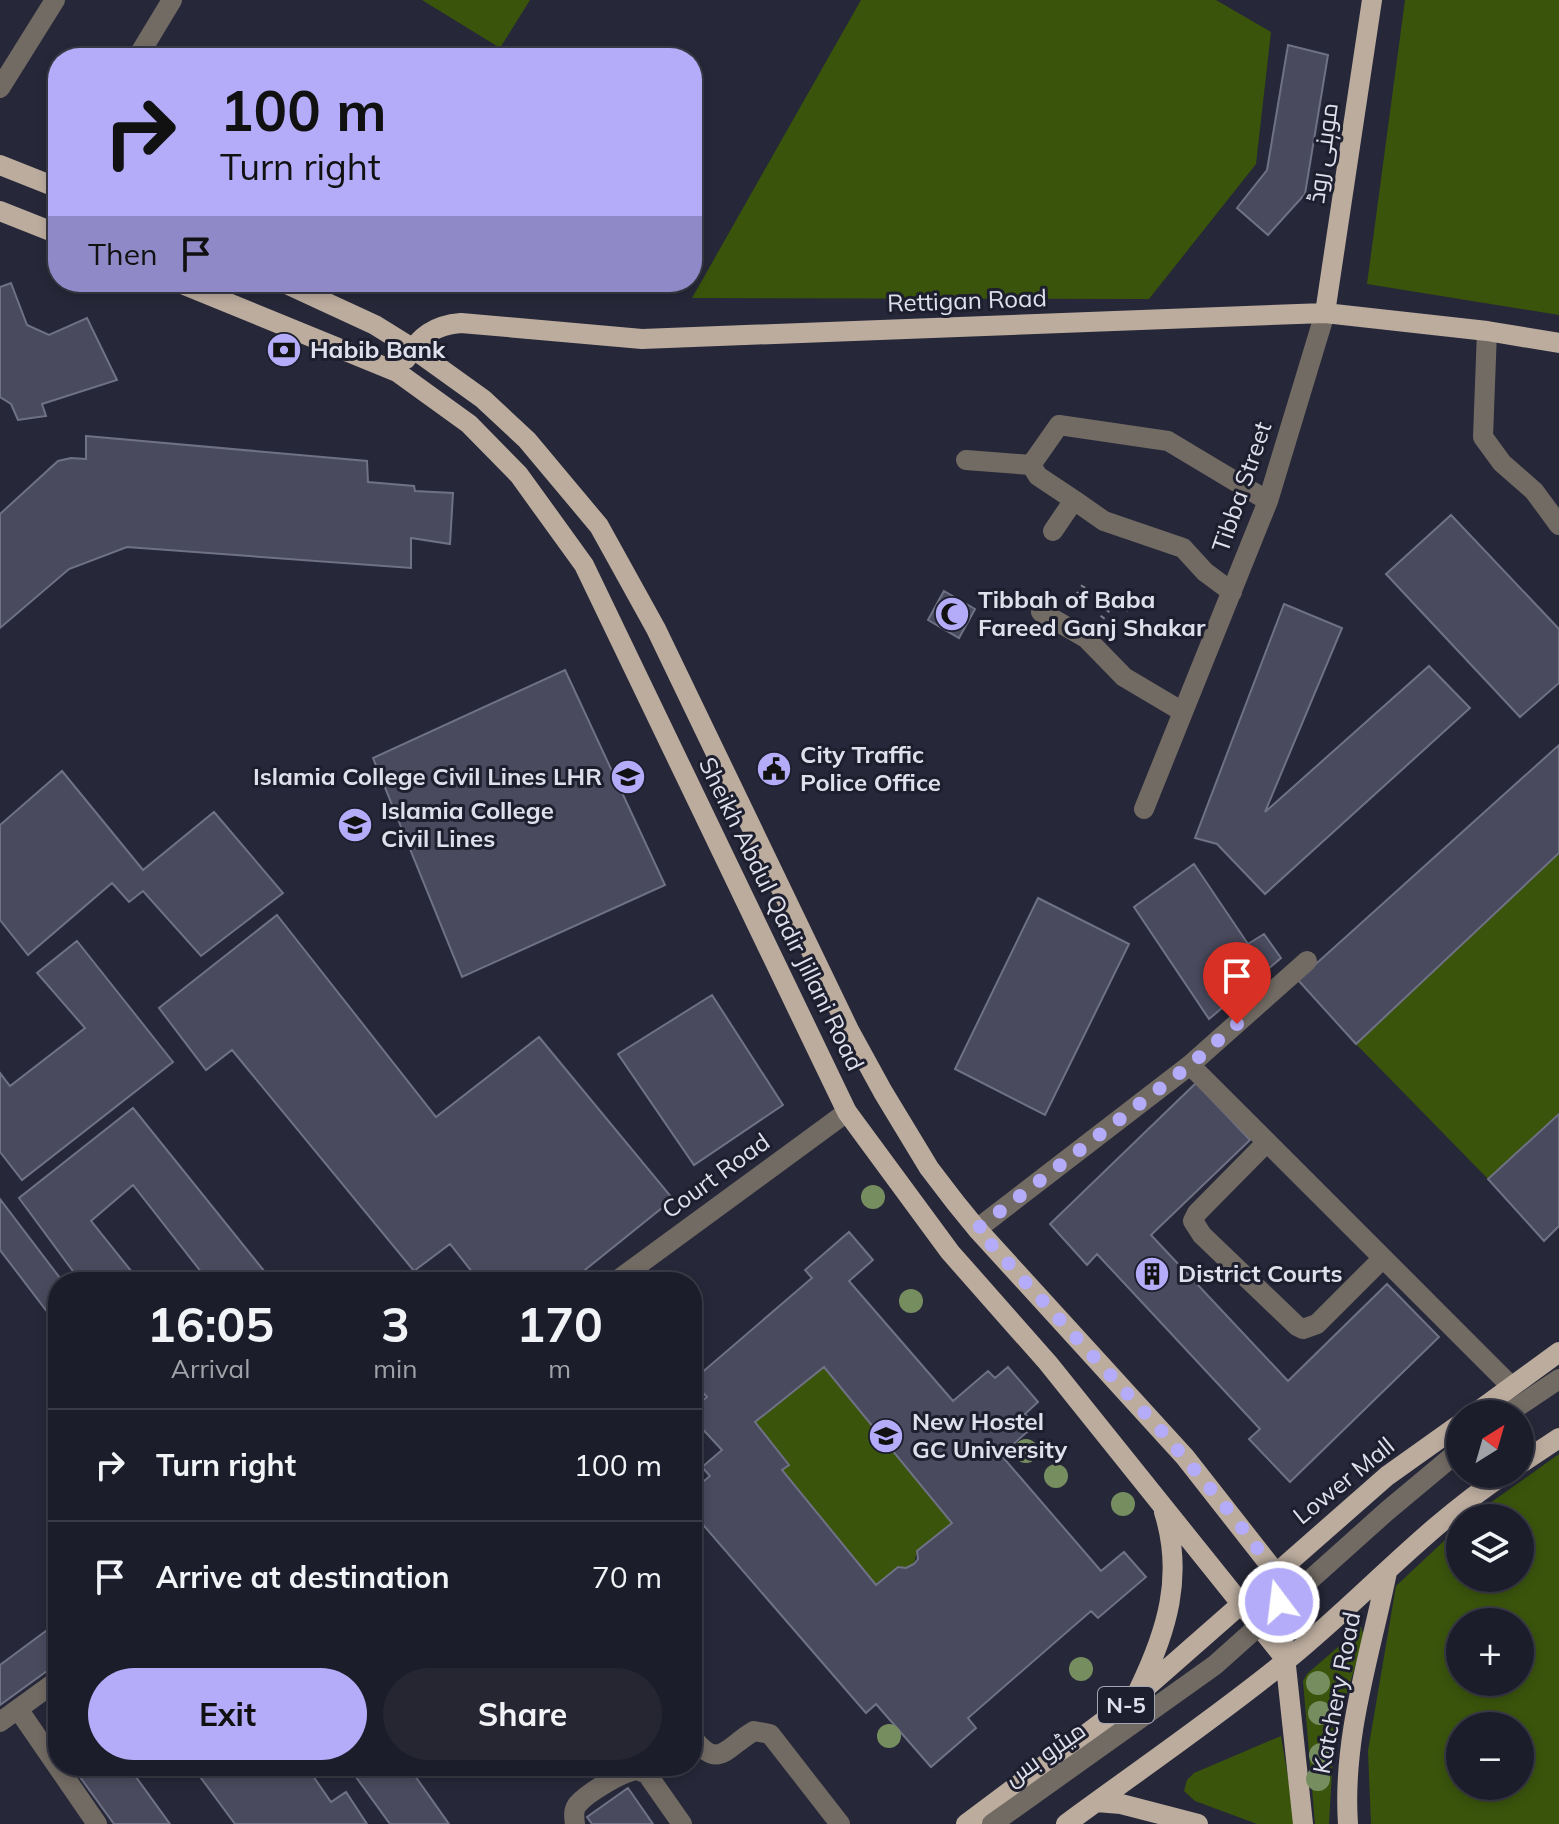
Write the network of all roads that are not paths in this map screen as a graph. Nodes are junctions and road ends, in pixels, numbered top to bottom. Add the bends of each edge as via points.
1 (55, 0) edge
2 (172, 0) edge
3 (1372, 0) edge
4 (143, 48) edge
5 (0, 88) edge
6 (0, 165) edge
7 (48, 184) edge
8 (0, 211) edge
9 (48, 230) edge
10 (201, 292) edge
11 (304, 292) edge
12 (1325, 313) junction
13 (1487, 331) junction
14 (1559, 343) edge
15 (412, 348) junction
16 (397, 372) junction
17 (966, 460) dead end
18 (1031, 465) junction
19 (1074, 500) junction
20 (1268, 501) junction
21 (1557, 515) edge
22 (1053, 531) dead end
23 (1232, 592) junction
24 (1041, 612) dead end
25 (1183, 712) junction
26 (1144, 809) dead end
27 (1307, 961) dead end
28 (1190, 1065) junction
29 (847, 1112) junction
30 (1267, 1142) junction
31 (977, 1229) junction
32 (1383, 1258) junction
33 (629, 1272) edge
34 (1559, 1352) edge
35 (1559, 1379) edge
36 (1511, 1386) junction
37 (1492, 1400) edge
38 (1528, 1400) edge
39 (1446, 1434) edge
40 (1559, 1438) edge
41 (1534, 1455) edge
42 (1446, 1462) edge
43 (1484, 1488) edge
44 (1161, 1503) junction
45 (1387, 1572) junction
46 (1276, 1573) junction
47 (1240, 1605) junction
48 (1287, 1661) junction
49 (48, 1687) edge
50 (1133, 1699) junction
51 (18, 1709) junction
52 (0, 1722) edge
53 (702, 1750) edge
54 (48, 1753) edge
55 (64, 1776) edge
56 (619, 1776) edge
57 (648, 1776) edge
58 (1096, 1802) junction
59 (97, 1824) edge
60 (575, 1824) edge
61 (682, 1824) edge
62 (840, 1824) edge
63 (966, 1824) edge
64 (992, 1824) edge
65 (1066, 1824) edge
66 (1198, 1824) edge
67 (1303, 1824) edge
68 (1348, 1824) edge

1 - 5 street
2 - 4 street
3 - 12 main road, موہنی روڈ
6 - 7 main road
8 - 9 main road
10 - 16 main road, Sheikh Abdul Qadir Jillani Road
11 - 15 main road, Sheikh Abdul Qadir Jillani Road
12 - 13 main road, Rettigan Road
12 - 15 main road, Rettigan Road via 642,339 461,323 443,324
12 - 20 street, Tibba Street
13 - 14 main road, Rettigan Road
13 - 21 street via 1483,437
15 - 16 main road, Rettigan Road
15 - 31 main road, Sheikh Abdul Qadir Jillani Road via 483,399 527,440 599,526 656,629 876,1080 929,1168
16 - 29 main road, Sheikh Abdul Qadir Jillani Road via 494,447 584,565
17 - 18 street
18 - 19 street via 1038,476
18 - 20 street via 1059,425 1168,441
19 - 22 street
19 - 23 street via 1104,521 1183,548
20 - 23 street, Tibba Street
23 - 25 street, Tibba Street
24 - 25 street via 1086,638 1124,677
25 - 26 street, Tibba Street
27 - 28 street
28 - 30 street
28 - 31 street
29 - 33 street, Court Road
29 - 44 main road, Sheikh Abdul Qadir Jillani Road via 950,1252
30 - 32 street
30 - 32 street via 1197,1213 1193,1221 1202,1235 1303,1329 1317,1324
31 - 46 main road, Sheikh Abdul Qadir Jillani Road via 1185,1457
32 - 36 street
34 - 36 main road
35 - 38 street
36 - 37 main road
39 - 46 main road, Lower Mall / N-5 via 1387,1476
40 - 41 main road
42 - 64 street, میٹرو بس, bridge via 1215,1665
43 - 45 main road, N-5
44 - 47 main road, Sheikh Abdul Qadir Jillani Road
44 - 50 main road via 1172,1557 1167,1623
45 - 48 main road, N-5
45 - 68 main road, Katchery Road via 1348,1750
46 - 47 main road, Lower Mall / N-5
46 - 48 main road, Katchery Road
47 - 48 main road, Sheikh Abdul Qadir Jillani Road
47 - 50 main road, Lower Mall / N-5
48 - 58 main road, N-5
48 - 67 main road, Katchery Road
49 - 51 street
50 - 63 main road, Lower Mall / N-5
51 - 52 street
51 - 54 street
53 - 62 street via 713,1756 754,1731 770,1734
55 - 59 street
56 - 60 street via 580,1803
57 - 61 street
58 - 65 main road, N-5
58 - 66 main road

